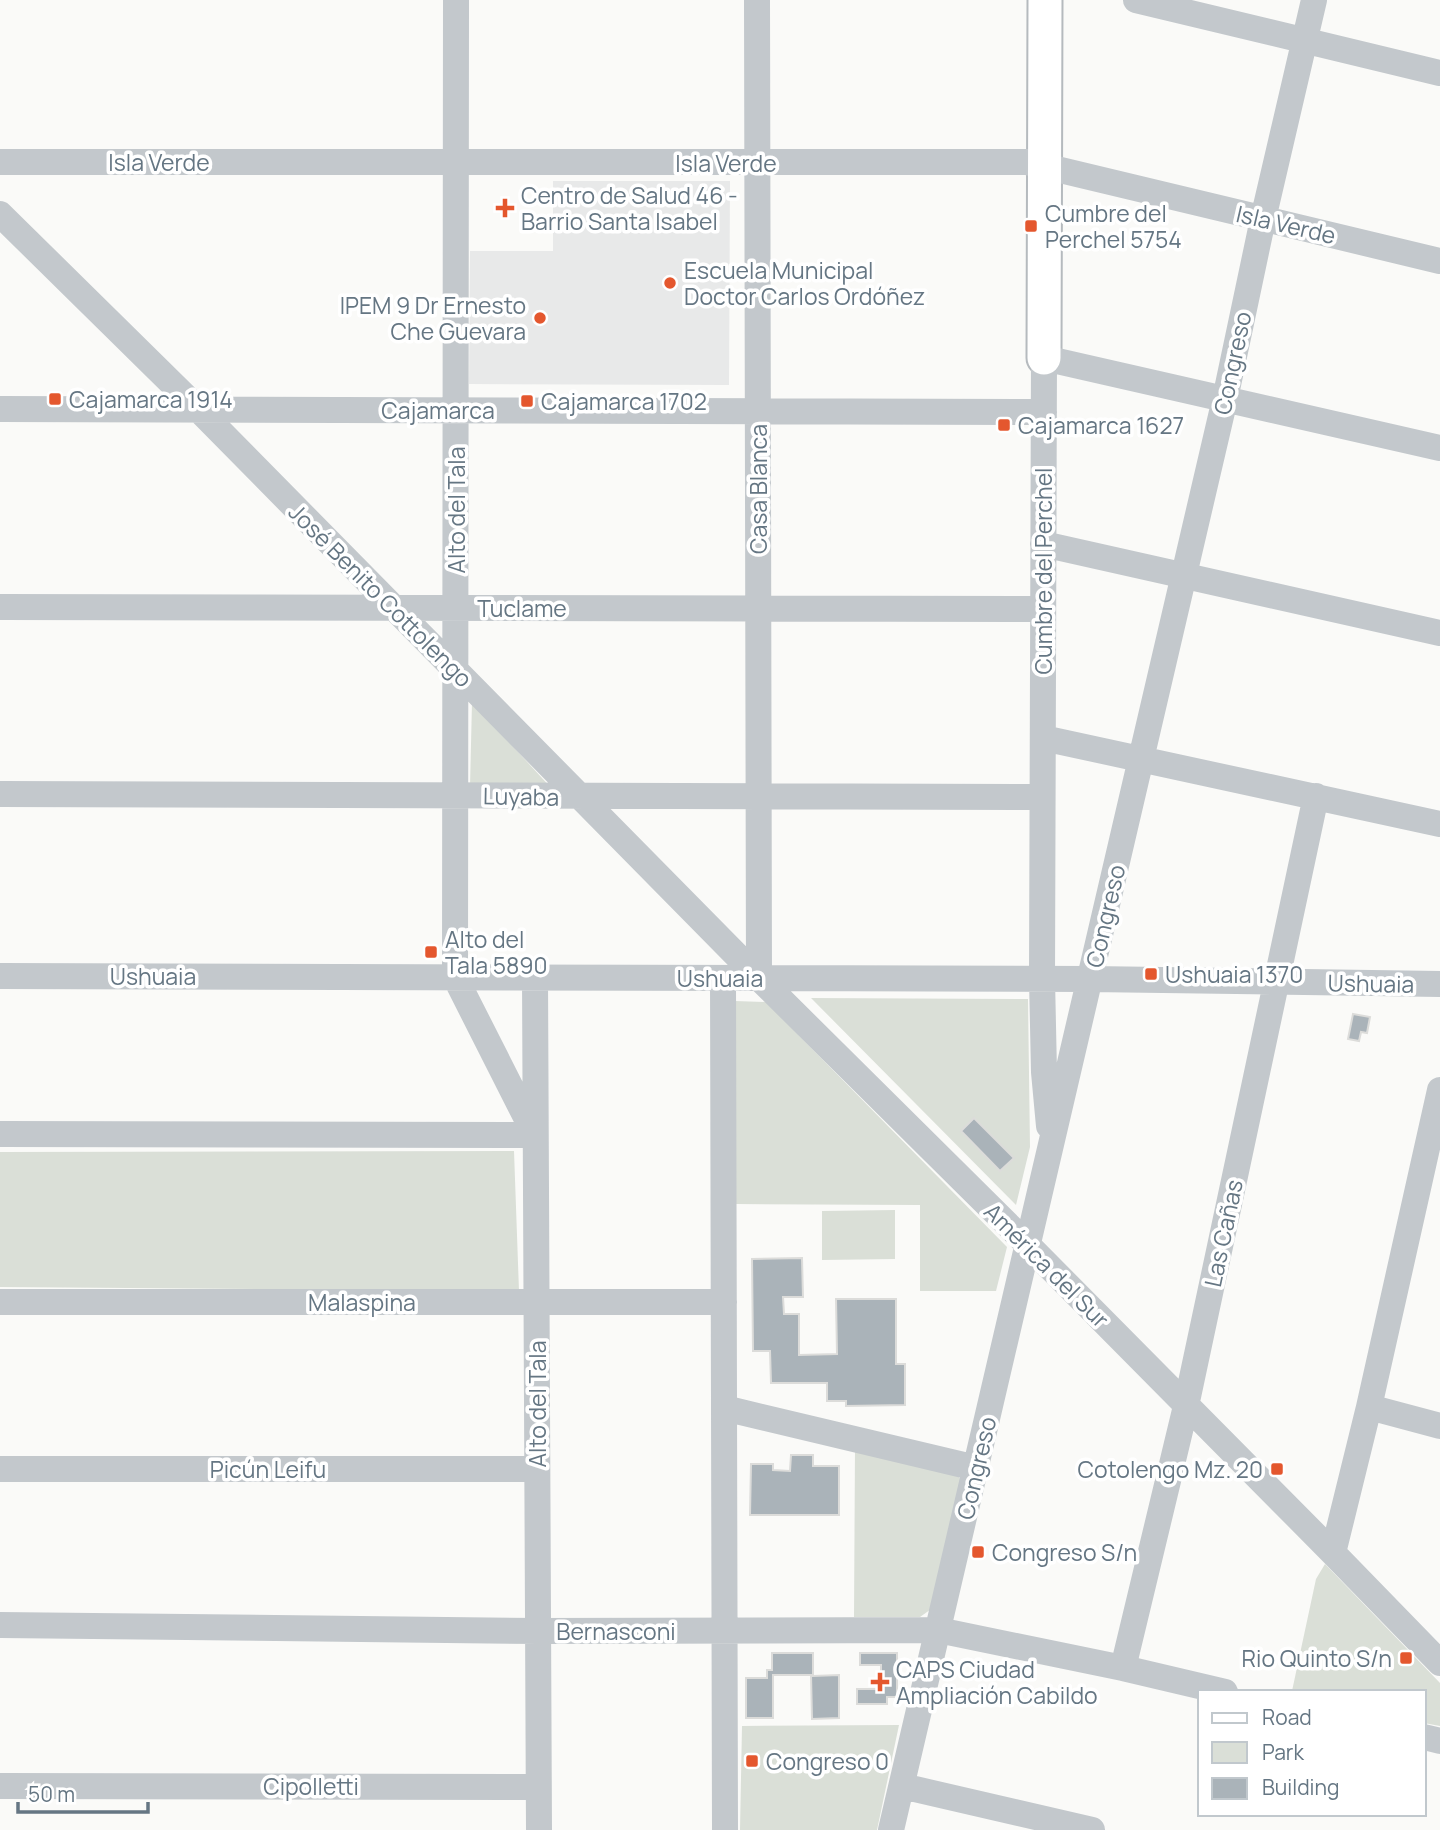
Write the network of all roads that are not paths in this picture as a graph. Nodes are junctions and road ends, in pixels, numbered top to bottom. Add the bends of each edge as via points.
1 (456, 0) edge
2 (757, 0) edge
3 (1045, 0) edge
4 (1136, 0) edge
5 (1314, 0) edge
6 (1305, 41) junction
7 (1440, 73) edge
8 (0, 162) edge
9 (456, 163) junction
10 (757, 163) junction
11 (1045, 166) junction
12 (0, 214) edge
13 (1263, 219) junction
14 (1440, 261) edge
15 (1044, 358) junction
16 (1225, 399) junction
17 (0, 409) edge
18 (198, 409) junction
19 (456, 411) junction
20 (758, 411) junction
21 (1044, 412) junction
22 (1440, 449) edge
23 (1044, 544) junction
24 (1184, 575) junction
25 (0, 607) edge
26 (394, 608) junction
27 (455, 608) junction
28 (758, 608) junction
29 (1043, 608) junction
30 (1440, 633) edge
31 (455, 670) junction
32 (1043, 738) junction
33 (1142, 758) junction
34 (0, 793) edge
35 (455, 795) junction
36 (580, 796) junction
37 (759, 796) junction
38 (1316, 796) junction
39 (1042, 797) junction
40 (1440, 824) edge
41 (0, 976) edge
42 (455, 977) junction
43 (535, 978) junction
44 (723, 978) junction
45 (759, 978) junction
46 (1042, 979) junction
47 (1090, 979) junction
48 (1277, 982) junction
49 (1440, 984) edge
50 (1440, 1090) edge
51 (0, 1134) edge
52 (536, 1135) junction
53 (1051, 1142) junction
54 (1028, 1246) junction
55 (0, 1302) edge
56 (536, 1302) junction
57 (724, 1302) junction
58 (1186, 1406) junction
59 (1369, 1407) junction
60 (724, 1408) junction
61 (1440, 1426) edge
62 (976, 1468) junction
63 (0, 1469) edge
64 (537, 1469) junction
65 (1334, 1553) junction
66 (0, 1625) edge
67 (725, 1630) junction
68 (938, 1630) junction
69 (538, 1631) junction
70 (1440, 1663) edge
71 (1123, 1668) junction
72 (1217, 1690) edge
73 (0, 1786) edge
74 (902, 1786) junction
75 (538, 1787) junction
76 (539, 1830) edge
77 (725, 1830) edge
78 (891, 1830) edge
79 (1092, 1830) edge

1 - 9 street, Alto del Tala
2 - 10 street, Casa Blanca
3 - 11 main road, Cumbre del Perchel
4 - 6 street
5 - 6 street, Congreso
6 - 7 street
6 - 13 street, Congreso
8 - 9 street, Isla Verde
9 - 10 street, Isla Verde
9 - 19 street, Alto del Tala
10 - 11 street, Isla Verde via 1027,162
10 - 20 street, Casa Blanca
11 - 13 street, Isla Verde
11 - 15 main road, Cumbre del Perchel
12 - 18 street, José Benito Cottolengo
13 - 14 street, Isla Verde
13 - 16 street, Congreso
15 - 16 street
15 - 21 street, Cumbre del Perchel
16 - 22 street
16 - 24 street, Congreso
17 - 18 street, Cajamarca
18 - 19 street, Cajamarca
18 - 26 street, José Benito Cottolengo
19 - 20 street, Cajamarca
19 - 27 street, Alto del Tala
20 - 21 street, Cajamarca
20 - 28 street, Casa Blanca
21 - 23 street, Cumbre del Perchel
23 - 24 street
23 - 29 street, Cumbre del Perchel
24 - 30 street
24 - 33 street, Congreso
25 - 26 street, Tuclame
26 - 27 street, Tuclame
26 - 31 street, José Benito Cottolengo
27 - 28 street, Tuclame
27 - 31 street, Alto del Tala
28 - 29 street, Tuclame
28 - 37 street, Casa Blanca
29 - 32 street, Cumbre del Perchel
31 - 35 street, Alto del Tala
31 - 36 street, José Benito Cottolengo
32 - 33 street
32 - 39 street, Cumbre del Perchel
33 - 38 street
33 - 47 street, Congreso
34 - 35 street, Luyaba
35 - 36 street, Luyaba
35 - 42 street, Alto del Tala
36 - 37 street, Luyaba
36 - 45 street, José Benito Cottolengo
37 - 39 street, Luyaba
37 - 45 street, Casa Blanca
38 - 40 street
38 - 48 street, Las Cañas
39 - 46 street, Cumbre del Perchel
41 - 42 street, Ushuaia
42 - 43 street, Ushuaia
42 - 52 street
43 - 44 street, Ushuaia
43 - 52 street, Alto del Tala
44 - 45 street, Ushuaia
44 - 57 street
45 - 46 street, Ushuaia
45 - 54 street, América del Sur
46 - 47 street, Ushuaia
46 - 53 street, Cumbre del Perchel via 1045,1098
47 - 48 street, Ushuaia
47 - 53 street, Congreso
48 - 49 street, Ushuaia
48 - 58 street, Las Cañas
50 - 59 street
51 - 52 street
52 - 56 street, Alto del Tala
53 - 54 street, Congreso
54 - 58 street, América del Sur
54 - 62 street, Congreso
55 - 56 street, Malaspina
56 - 57 street, Malaspina
56 - 64 street, Alto del Tala
57 - 60 street
58 - 65 street, América del Sur
58 - 71 street, Las Cañas
59 - 61 street
59 - 65 street
60 - 62 street
60 - 67 street
62 - 68 street, Congreso
63 - 64 street, Picún Leifu
64 - 69 street, Alto del Tala
65 - 70 street, América del Sur
66 - 69 street, Bernasconi
67 - 68 street, Bernasconi
67 - 69 street, Bernasconi
67 - 77 street
68 - 71 street, Bernasconi
68 - 74 street, Congreso
69 - 75 street, Alto del Tala
71 - 72 street, Bernasconi
73 - 75 street, Cipolletti
74 - 78 street, Congreso
74 - 79 street
75 - 76 street, Alto del Tala

